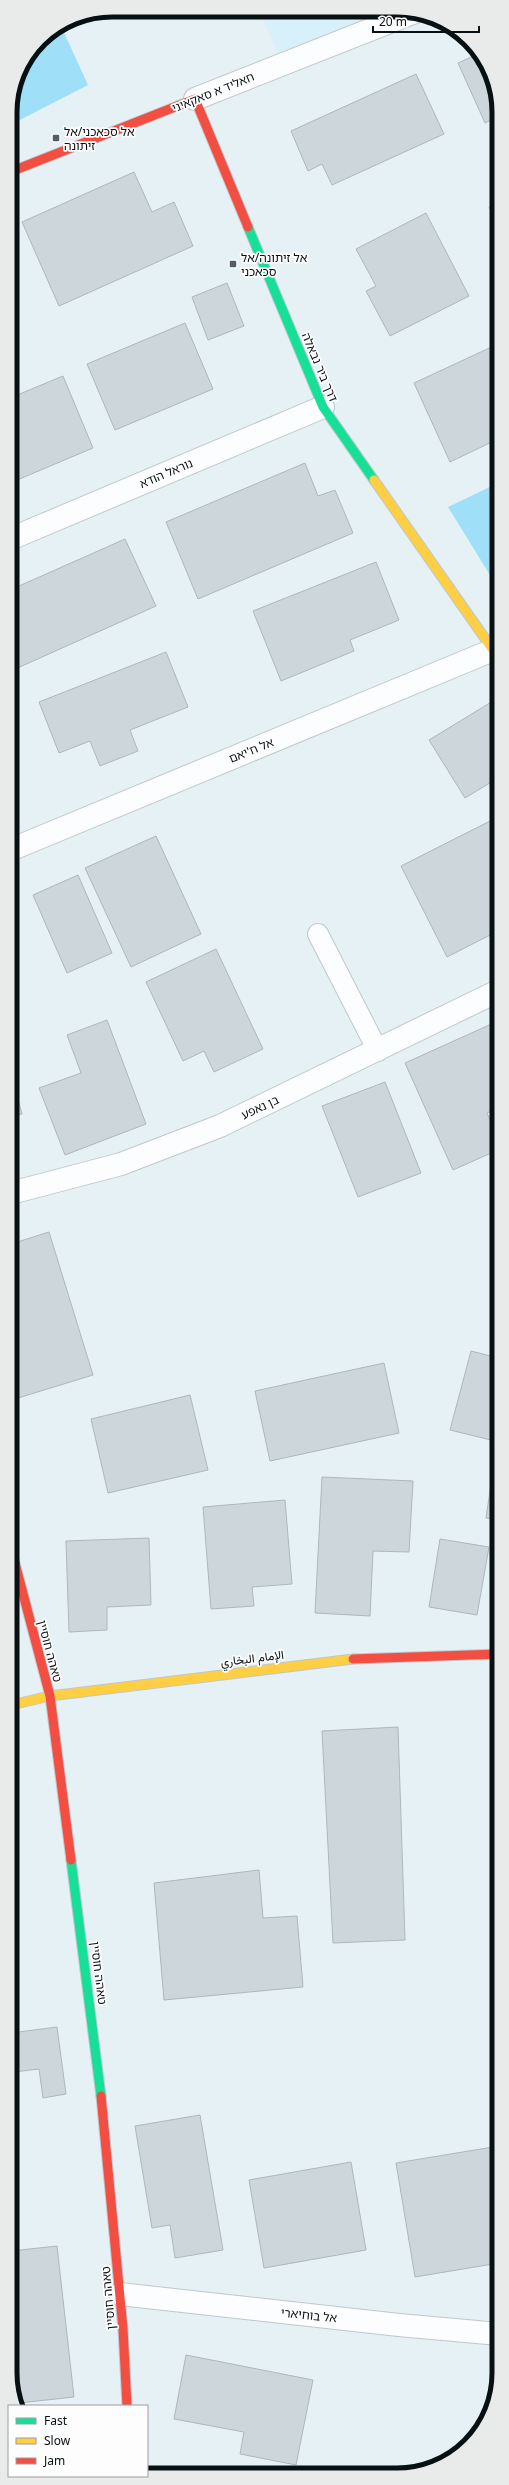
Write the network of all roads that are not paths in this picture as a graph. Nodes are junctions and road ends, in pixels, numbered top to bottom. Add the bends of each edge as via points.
1 (402, 17) edge
2 (195, 99) junction
3 (17, 169) edge
4 (323, 408) junction
5 (17, 536) edge
6 (492, 650) edge
7 (492, 655) edge
8 (17, 847) edge
9 (318, 934) dead end
10 (492, 993) edge
11 (378, 1051) junction
12 (17, 1192) edge
13 (17, 1571) edge
14 (492, 1654) edge
15 (50, 1696) junction
16 (17, 1704) edge
17 (120, 2294) junction
18 (492, 2333) edge
19 (127, 2405) edge

1 - 2 street, חאליד א סאקאיני
2 - 3 street, חאליד א סאקאיני
2 - 4 street, דרך ביר נבאלה
4 - 5 street, נוראל הודא
4 - 6 street, דרך ביר נבאלה
7 - 8 street, אל ח'יאם
9 - 11 lane
10 - 11 street, בן נאפע
11 - 12 street, בן נאפע via 220,1126 121,1164
13 - 15 street, טאהה חוסיין
14 - 15 street, الإمام البخاري via 354,1659
15 - 16 street, الإمام البخاري
15 - 17 street, טאהה חוסיין via 90,1998
17 - 18 street, אל בוחיארי
17 - 19 street, טאהה חוסיין

